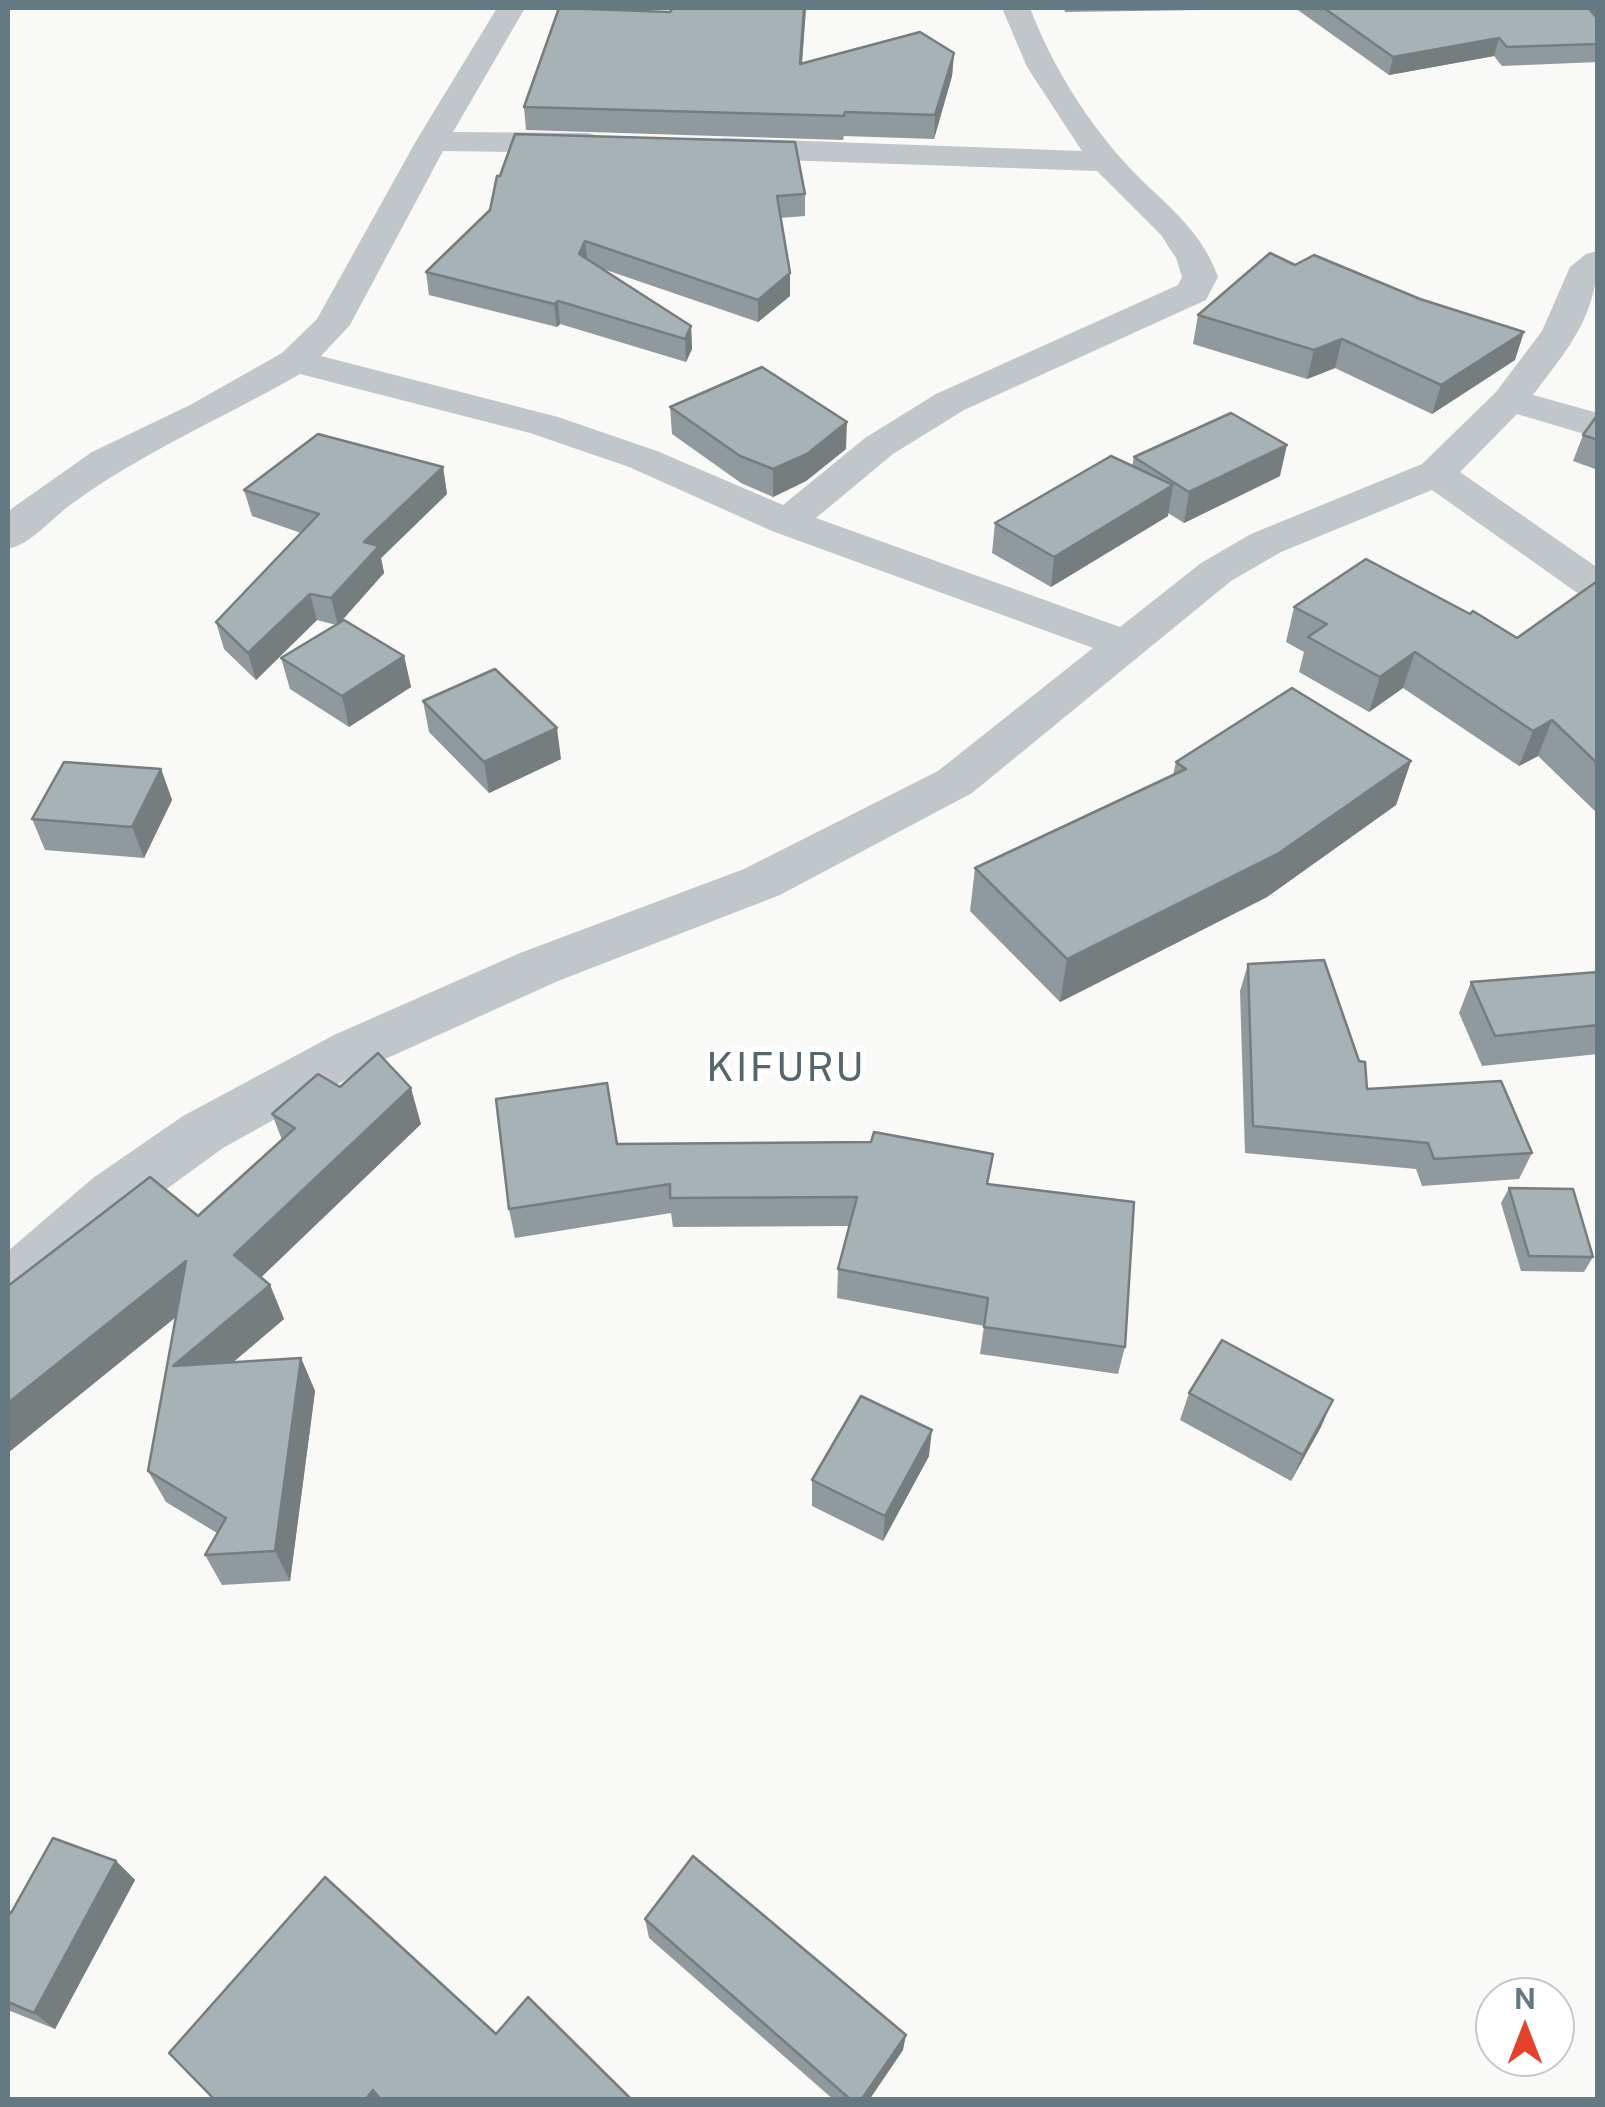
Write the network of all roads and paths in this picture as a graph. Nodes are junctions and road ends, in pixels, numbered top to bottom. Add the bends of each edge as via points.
1 (511, 8) edge
2 (1016, 8) edge
3 (432, 141) junction
4 (625, 144) edge
5 (699, 147) edge
6 (1106, 162) junction
7 (1598, 261) edge
8 (295, 361) junction
9 (1510, 400) junction
10 (1598, 426) edge
11 (1436, 473) junction
12 (787, 522) junction
13 (8, 537) edge
14 (1598, 588) edge
15 (1128, 645) junction
16 (8, 1287) edge

1 - 3 street
2 - 6 street via 1026,40
3 - 4 street
3 - 8 street via 349,297
5 - 6 street
6 - 12 street via 1195,252 1200,277 1193,292 950,402 879,446
7 - 9 street via 1583,275 1560,332
8 - 12 street via 544,424
8 - 13 street via 106,460
9 - 10 street
9 - 11 street
11 - 14 street
11 - 15 street via 1249,552
12 - 15 street
15 - 16 street via 955,782 762,882 539,967 353,1050 203,1132 114,1195

